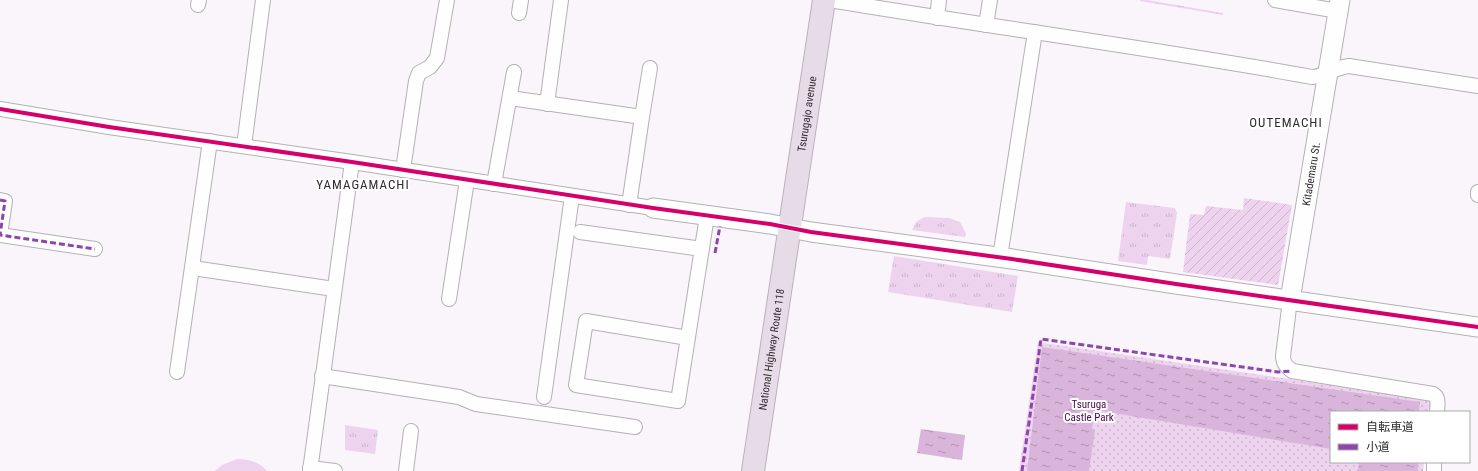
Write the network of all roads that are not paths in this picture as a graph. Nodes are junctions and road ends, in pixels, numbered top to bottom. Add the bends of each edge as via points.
1 (263, 0) edge
2 (446, 0) edge
3 (561, 0) edge
4 (824, 0) edge
5 (830, 0) edge
6 (940, 0) edge
7 (990, 0) edge
8 (1275, 0) edge
9 (1339, 6) edge
10 (937, 18) junction
11 (986, 25) junction
12 (1034, 32) junction
13 (650, 68) dead end
14 (514, 72) dead end
15 (1328, 73) junction
16 (1478, 86) edge
17 (510, 98) junction
18 (547, 104) junction
19 (0, 109) edge
20 (642, 117) junction
21 (210, 142) junction
22 (244, 146) junction
23 (352, 162) junction
24 (403, 170) junction
25 (467, 180) junction
26 (494, 184) junction
27 (572, 196) junction
28 (0, 200) edge
29 (629, 205) junction
30 (653, 208) joint
31 (707, 216) junction
32 (789, 227) junction
33 (580, 232) dead end
34 (95, 249) dead end
35 (702, 249) junction
36 (1000, 258) junction
37 (193, 268) junction
38 (334, 289) junction
39 (449, 299) dead end
40 (1290, 300) junction
41 (1478, 327) edge
42 (688, 338) junction
43 (177, 372) dead end
44 (322, 376) junction
45 (544, 397) dead end
46 (1437, 411) edge
47 (636, 427) dead end
48 (411, 431) dead end
49 (310, 470) edge
50 (335, 471) edge
51 (406, 471) edge
52 (753, 471) edge

1 - 22 street
2 - 24 street via 437,58 430,67 420,73 416,81
3 - 18 street
4 - 32 highway, Tsurugajo avenue
5 - 10 street
6 - 10 street
7 - 11 street
8 - 9 street
9 - 15 street, Kitademaru St.
10 - 11 street
11 - 12 street
12 - 15 street via 1312,77
12 - 36 street
13 - 20 street
14 - 17 street
15 - 16 street via 1350,66
15 - 40 street, Kitademaru St.
17 - 18 street
17 - 26 street
18 - 20 street
19 - 21 street
20 - 29 street
21 - 22 street
21 - 37 street
22 - 23 street
23 - 24 street
23 - 38 street
24 - 25 street
25 - 26 street
25 - 39 street
26 - 27 street
27 - 29 street
27 - 45 street
28 - 34 street via 5,201 0,235
29 - 30 street
30 - 31 street
31 - 32 street
31 - 35 street
32 - 36 street
32 - 52 highway, National Highway Route 118
33 - 35 street
35 - 42 street
36 - 40 street
37 - 38 street
37 - 43 street
38 - 44 street
40 - 41 street
40 - 46 street via 1283,359 1292,371 1433,394 1438,400
42 - 42 street via 678,401 576,385 586,321
44 - 47 street via 459,397 476,404
44 - 49 street
48 - 51 street
49 - 50 street

